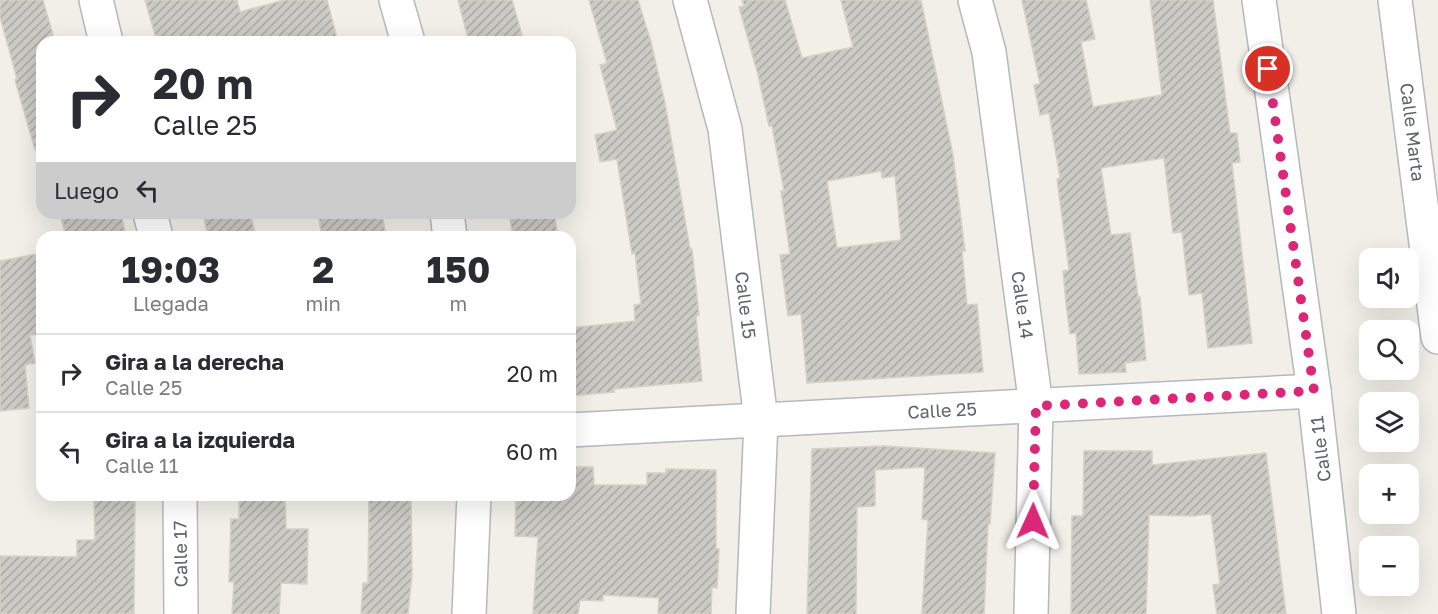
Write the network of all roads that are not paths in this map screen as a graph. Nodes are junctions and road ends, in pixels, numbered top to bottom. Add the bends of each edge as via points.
1 (96, 0) edge
2 (396, 0) edge
3 (690, 0) edge
4 (975, 0) edge
5 (1258, 0) edge
6 (1395, 0) edge
7 (105, 36) edge
8 (406, 36) edge
9 (1427, 150) edge
10 (1438, 337) edge
11 (1314, 391) junction
12 (1036, 406) junction
13 (761, 420) junction
14 (576, 430) edge
15 (180, 501) edge
16 (474, 501) edge
17 (181, 614) edge
18 (469, 614) edge
19 (753, 614) edge
20 (1031, 614) edge
21 (1340, 614) edge

1 - 7 street
2 - 8 street
3 - 13 street, Calle 15 via 724,129
4 - 12 street, Calle 14 via 989,52
5 - 11 street, Calle 11
6 - 9 street, Calle Marta
9 - 10 street, Calle Marta
11 - 12 street, Calle 25
11 - 21 street, Calle 11
12 - 13 street, Calle 25
12 - 20 street, Calle 14
13 - 14 street, Calle 25
13 - 19 street, Calle 15
15 - 17 street, Calle 17
16 - 18 street

